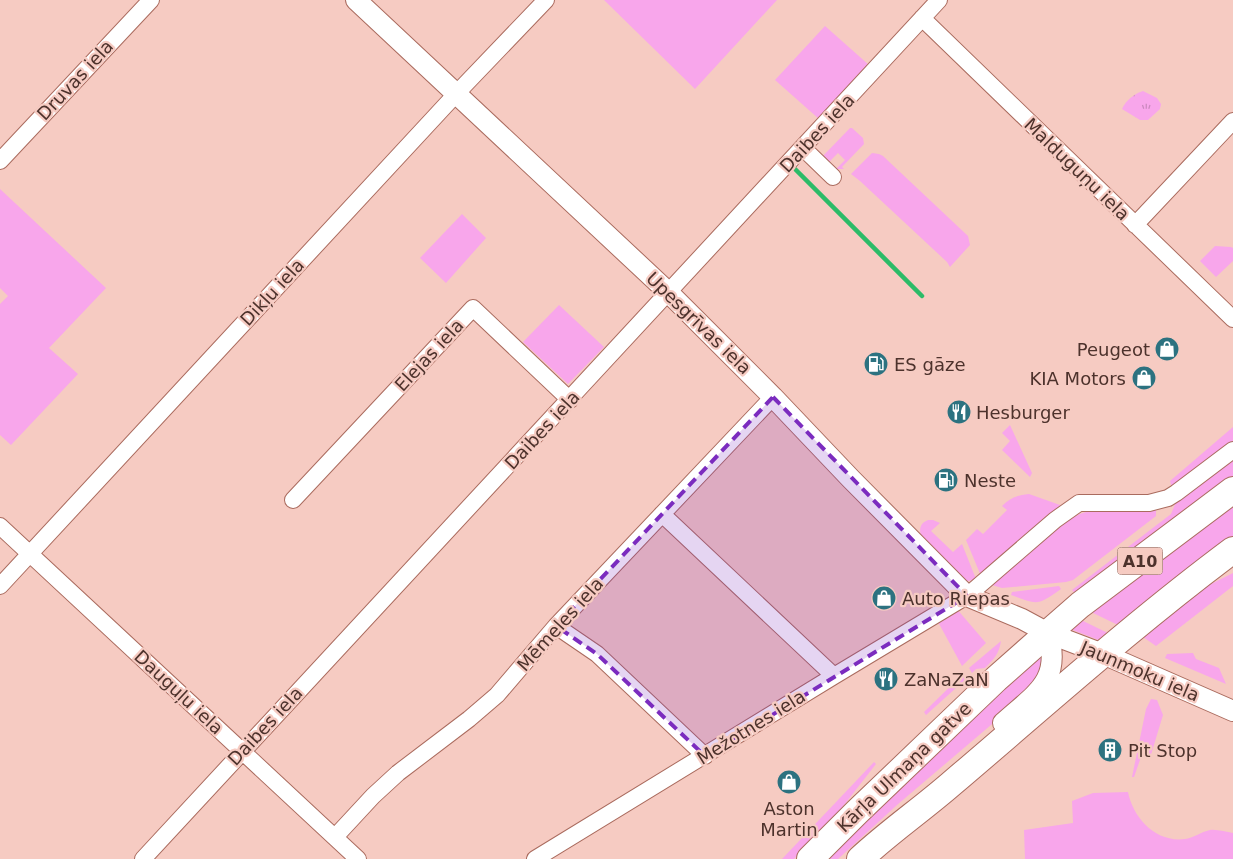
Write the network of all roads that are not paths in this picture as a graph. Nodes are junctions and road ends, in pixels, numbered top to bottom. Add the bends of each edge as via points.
1 (151, 0) edge
2 (356, 0) edge
3 (546, 0) edge
4 (939, 0) edge
5 (922, 18) junction
6 (456, 94) junction
7 (1233, 121) edge
8 (802, 148) junction
9 (0, 161) edge
10 (833, 177) dead end
11 (1135, 226) junction
12 (668, 292) junction
13 (1233, 319) edge
14 (773, 397) junction
15 (570, 400) junction
16 (1233, 450) edge
17 (1233, 490) edge
18 (293, 500) dead end
19 (662, 514) junction
20 (0, 526) edge
21 (1233, 550) edge
22 (30, 554) junction
23 (0, 586) edge
24 (967, 596) junction
25 (556, 626) junction
26 (1048, 633) junction
27 (1103, 654) junction
28 (834, 676) junction
29 (1233, 711) edge
30 (242, 750) junction
31 (991, 750) junction
32 (705, 756) junction
33 (335, 837) junction
34 (143, 859) edge
35 (358, 859) edge
36 (536, 859) edge
37 (810, 859) edge
38 (860, 859) edge

1 - 9 street, Druvas iela
2 - 6 street, Upesgrīvas iela
3 - 6 street, Dikļu iela
4 - 5 street, Daibes iela
5 - 8 street, Daibes iela
5 - 11 street, Malduguņu iela
6 - 12 street, Upesgrīvas iela
6 - 22 street, Dikļu iela
7 - 11 street
8 - 10 street
8 - 12 street, Daibes iela
11 - 13 street, Malduguņu iela
12 - 14 street, Upesgrīvas iela
12 - 15 street, Daibes iela
14 - 19 street, Mēmeles iela
14 - 24 street, Upesgrīvas iela
15 - 18 street, Elejas iela via 473,308
15 - 30 street, Daibes iela
16 - 24 street, Mežotnes iela via 1168,498 1149,503 1080,503 1055,520
17 - 26 highway, Kārļa Ulmaņa gatve / A10 via 1080,605
19 - 25 street, Mēmeles iela
19 - 28 street
20 - 22 street, Dauguļu iela
21 - 27 highway, Kārļa Ulmaņa gatve / A10
22 - 23 street, Dikļu iela
22 - 30 street, Dauguļu iela
24 - 26 street, Upesgrīvas iela
24 - 28 street, Mežotnes iela
25 - 32 street via 597,654
25 - 33 street, Mēmeles iela via 497,695 398,773
26 - 27 street, Jaunmoku iela
26 - 31 street via 1052,666 1046,681 1003,724
26 - 37 highway, Kārļa Ulmaņa gatve / A10
27 - 29 street, Jaunmoku iela
27 - 31 highway, Kārļa Ulmaņa gatve / A10
28 - 32 street, Mežotnes iela
30 - 33 street, Dauguļu iela
30 - 34 street, Daibes iela
31 - 38 highway, Kārļa Ulmaņa gatve / A10
32 - 36 street, Mežotnes iela
33 - 35 street, Dauguļu iela

